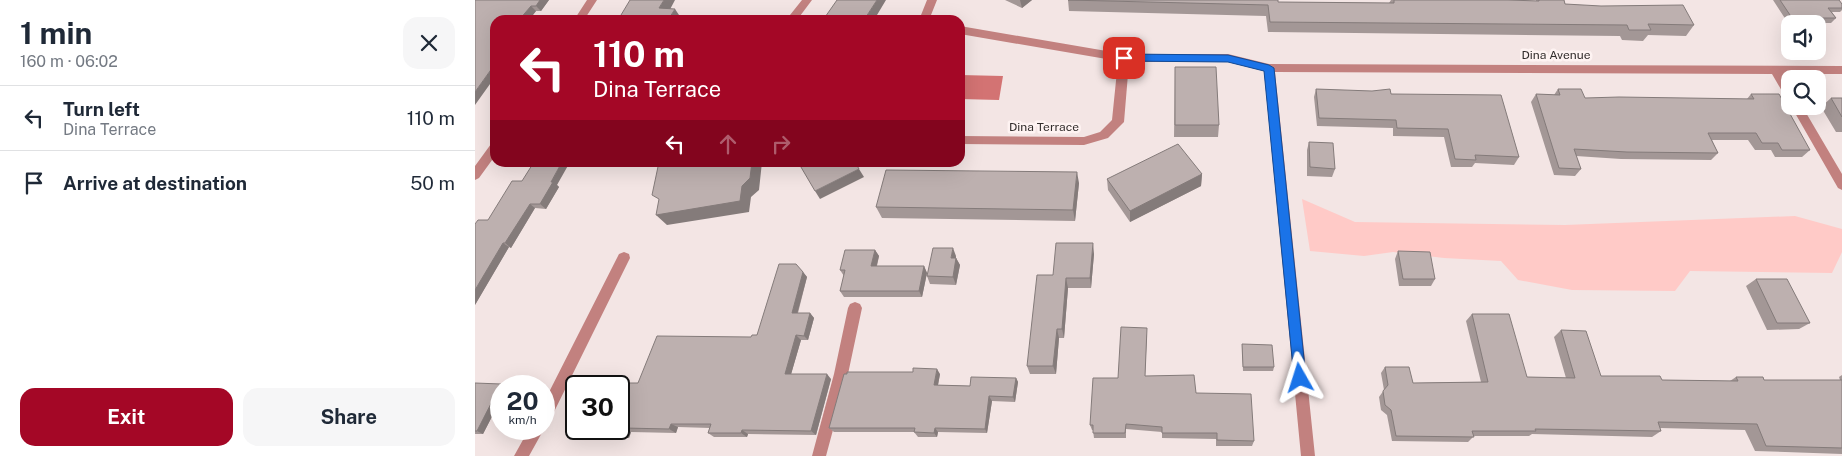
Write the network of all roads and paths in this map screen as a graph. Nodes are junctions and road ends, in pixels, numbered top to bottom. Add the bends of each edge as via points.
1 (592, 0) edge
2 (807, 0) edge
3 (932, 0) edge
4 (582, 15) edge
5 (795, 15) edge
6 (926, 15) edge
7 (965, 31) edge
8 (1124, 58) junction
9 (1269, 68) junction
10 (1775, 70) junction
11 (1842, 70) edge
12 (1781, 80) edge
13 (1802, 115) edge
14 (965, 140) edge
15 (490, 154) edge
16 (475, 175) edge
17 (1842, 185) edge
18 (624, 258) dead end
19 (855, 308) dead end
20 (555, 395) edge
21 (530, 440) edge
22 (521, 456) edge
23 (819, 456) edge
24 (1308, 456) edge

1 - 4 street
2 - 5 street
3 - 6 street
7 - 8 street
8 - 9 street via 1228,58
8 - 14 street, Dina Terrace via 1118,122 1104,134 1084,141
9 - 10 street, Dina Avenue
9 - 24 street
10 - 11 street, Dina Avenue
10 - 12 street
13 - 17 street
15 - 16 street
18 - 20 street
19 - 23 street
21 - 22 street

